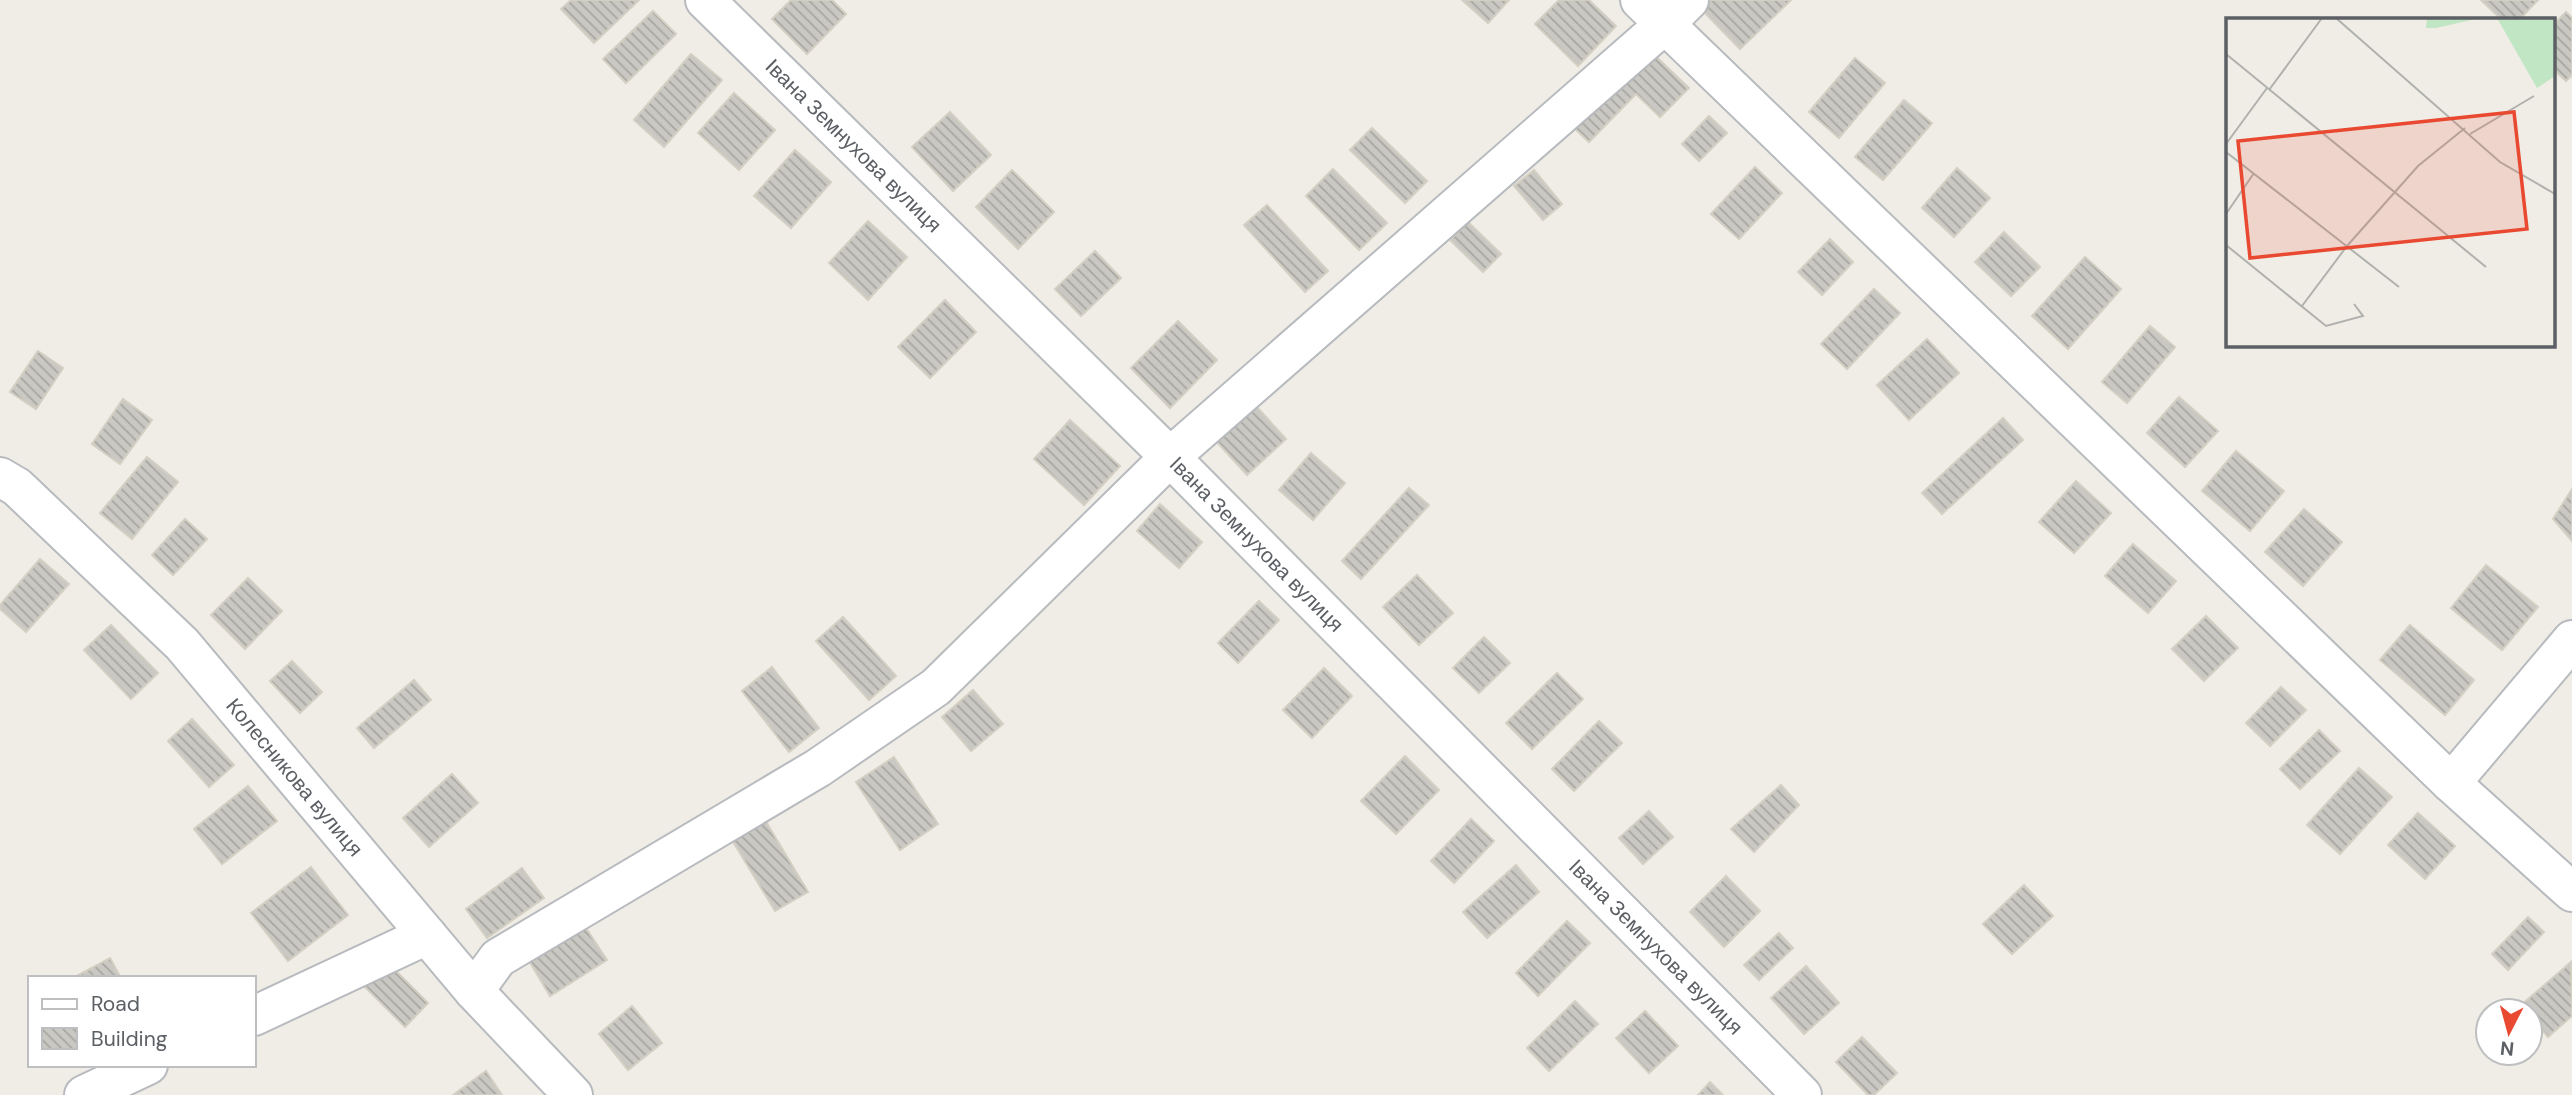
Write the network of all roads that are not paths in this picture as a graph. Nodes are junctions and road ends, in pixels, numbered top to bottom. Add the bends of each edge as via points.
1 (705, 0) edge
2 (1664, 8) edge
3 (1170, 457) junction
4 (0, 477) edge
5 (2572, 639) edge
6 (2451, 783) junction
7 (2572, 892) edge
8 (427, 935) junction
9 (474, 991) junction
10 (256, 1015) edge
11 (144, 1067) edge
12 (84, 1095) edge
13 (572, 1095) edge
14 (1802, 1095) edge

1 - 3 street, Івана Земнухова вулиця
2 - 3 street
2 - 6 street
3 - 9 street via 936,687 818,768 498,958
3 - 14 street, Івана Земнухова вулиця
4 - 8 street, Колесникова вулиця via 17,487 181,643
5 - 6 street
6 - 7 street
8 - 9 street, Колесникова вулиця
8 - 10 street
9 - 13 street, Колесникова вулиця
11 - 12 street

